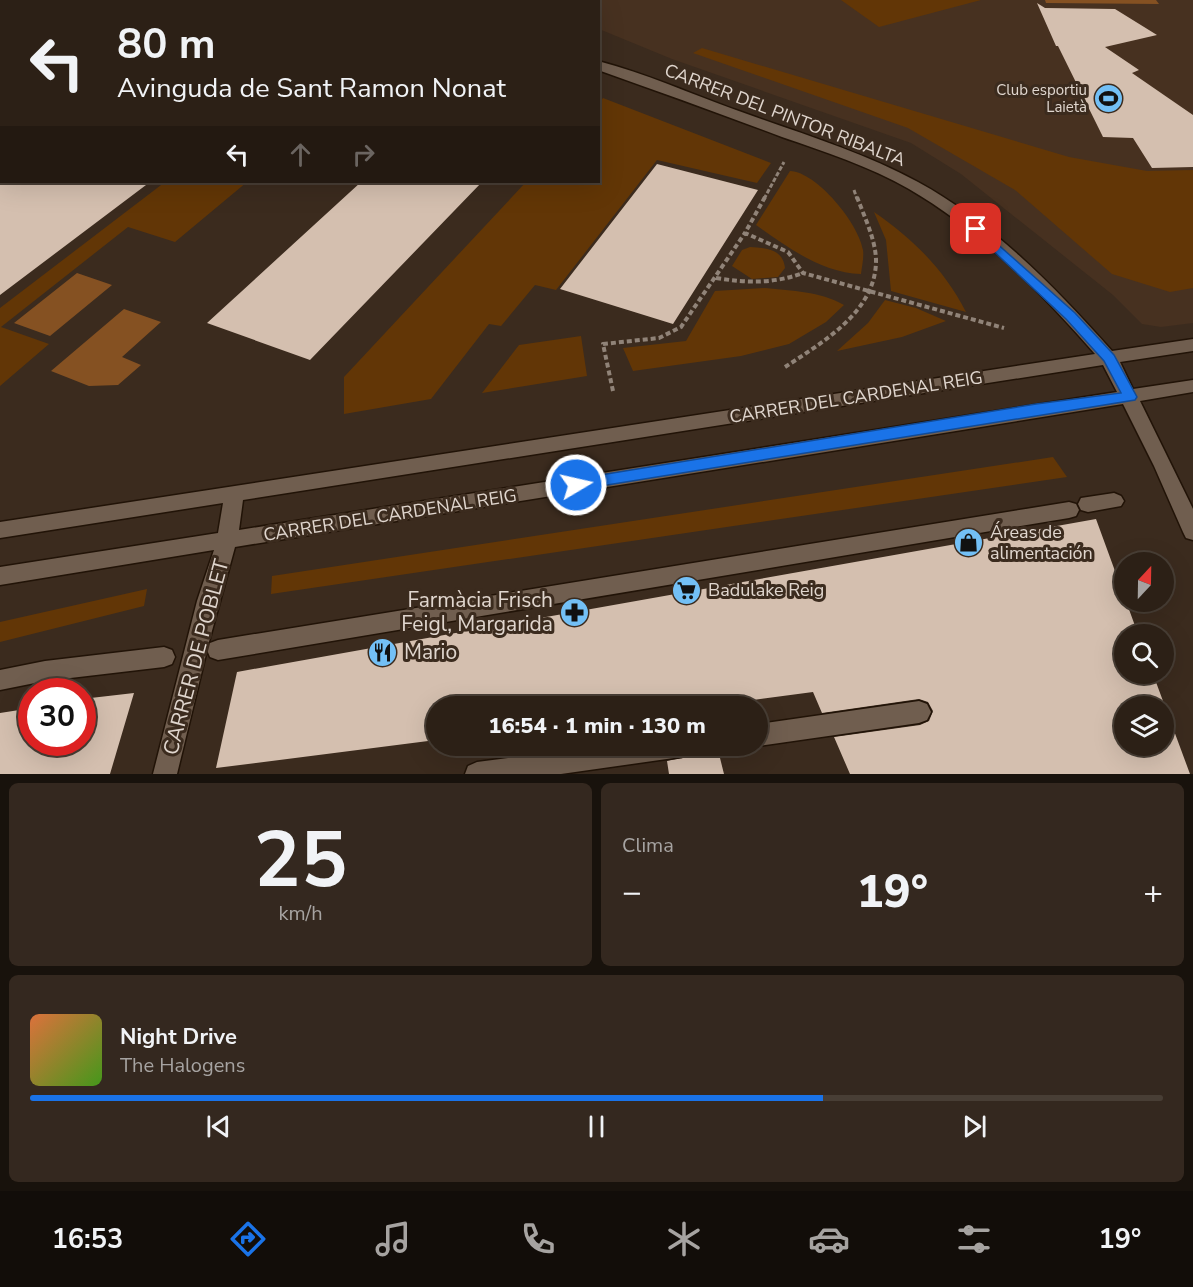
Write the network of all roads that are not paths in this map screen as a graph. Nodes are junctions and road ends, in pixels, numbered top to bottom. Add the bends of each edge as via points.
1 (600, 66) edge
2 (1193, 345) edge
3 (1109, 358) junction
4 (1193, 386) edge
5 (1130, 397) junction
6 (234, 493) junction
7 (1114, 501) dead end
8 (0, 530) edge
9 (1193, 532) edge
10 (227, 541) junction
11 (0, 576) edge
12 (218, 650) dead end
13 (164, 657) dead end
14 (0, 681) edge
15 (919, 712) dead end
16 (768, 734) edge
17 (608, 756) edge
18 (165, 774) edge
19 (477, 774) edge

1 - 3 street, CARRER DEL PINTOR RIBALTA via 865,162 913,185 960,215 1009,256
2 - 3 street, CARRER DEL CARDENAL REIG
3 - 5 street, CARRER DEL PINTOR RIBALTA
3 - 6 street, CARRER DEL CARDENAL REIG
4 - 5 street, CARRER DEL CARDENAL REIG
5 - 9 street, CARRER DEL PINTOR RIBALTA
5 - 10 street, CARRER DEL CARDENAL REIG
6 - 8 street, CARRER DEL CARDENAL REIG
6 - 10 street
7 - 12 street
10 - 11 street, CARRER DEL CARDENAL REIG
10 - 18 street, CARRER DE POBLET
13 - 14 street via 45,671
15 - 16 street
17 - 19 street

